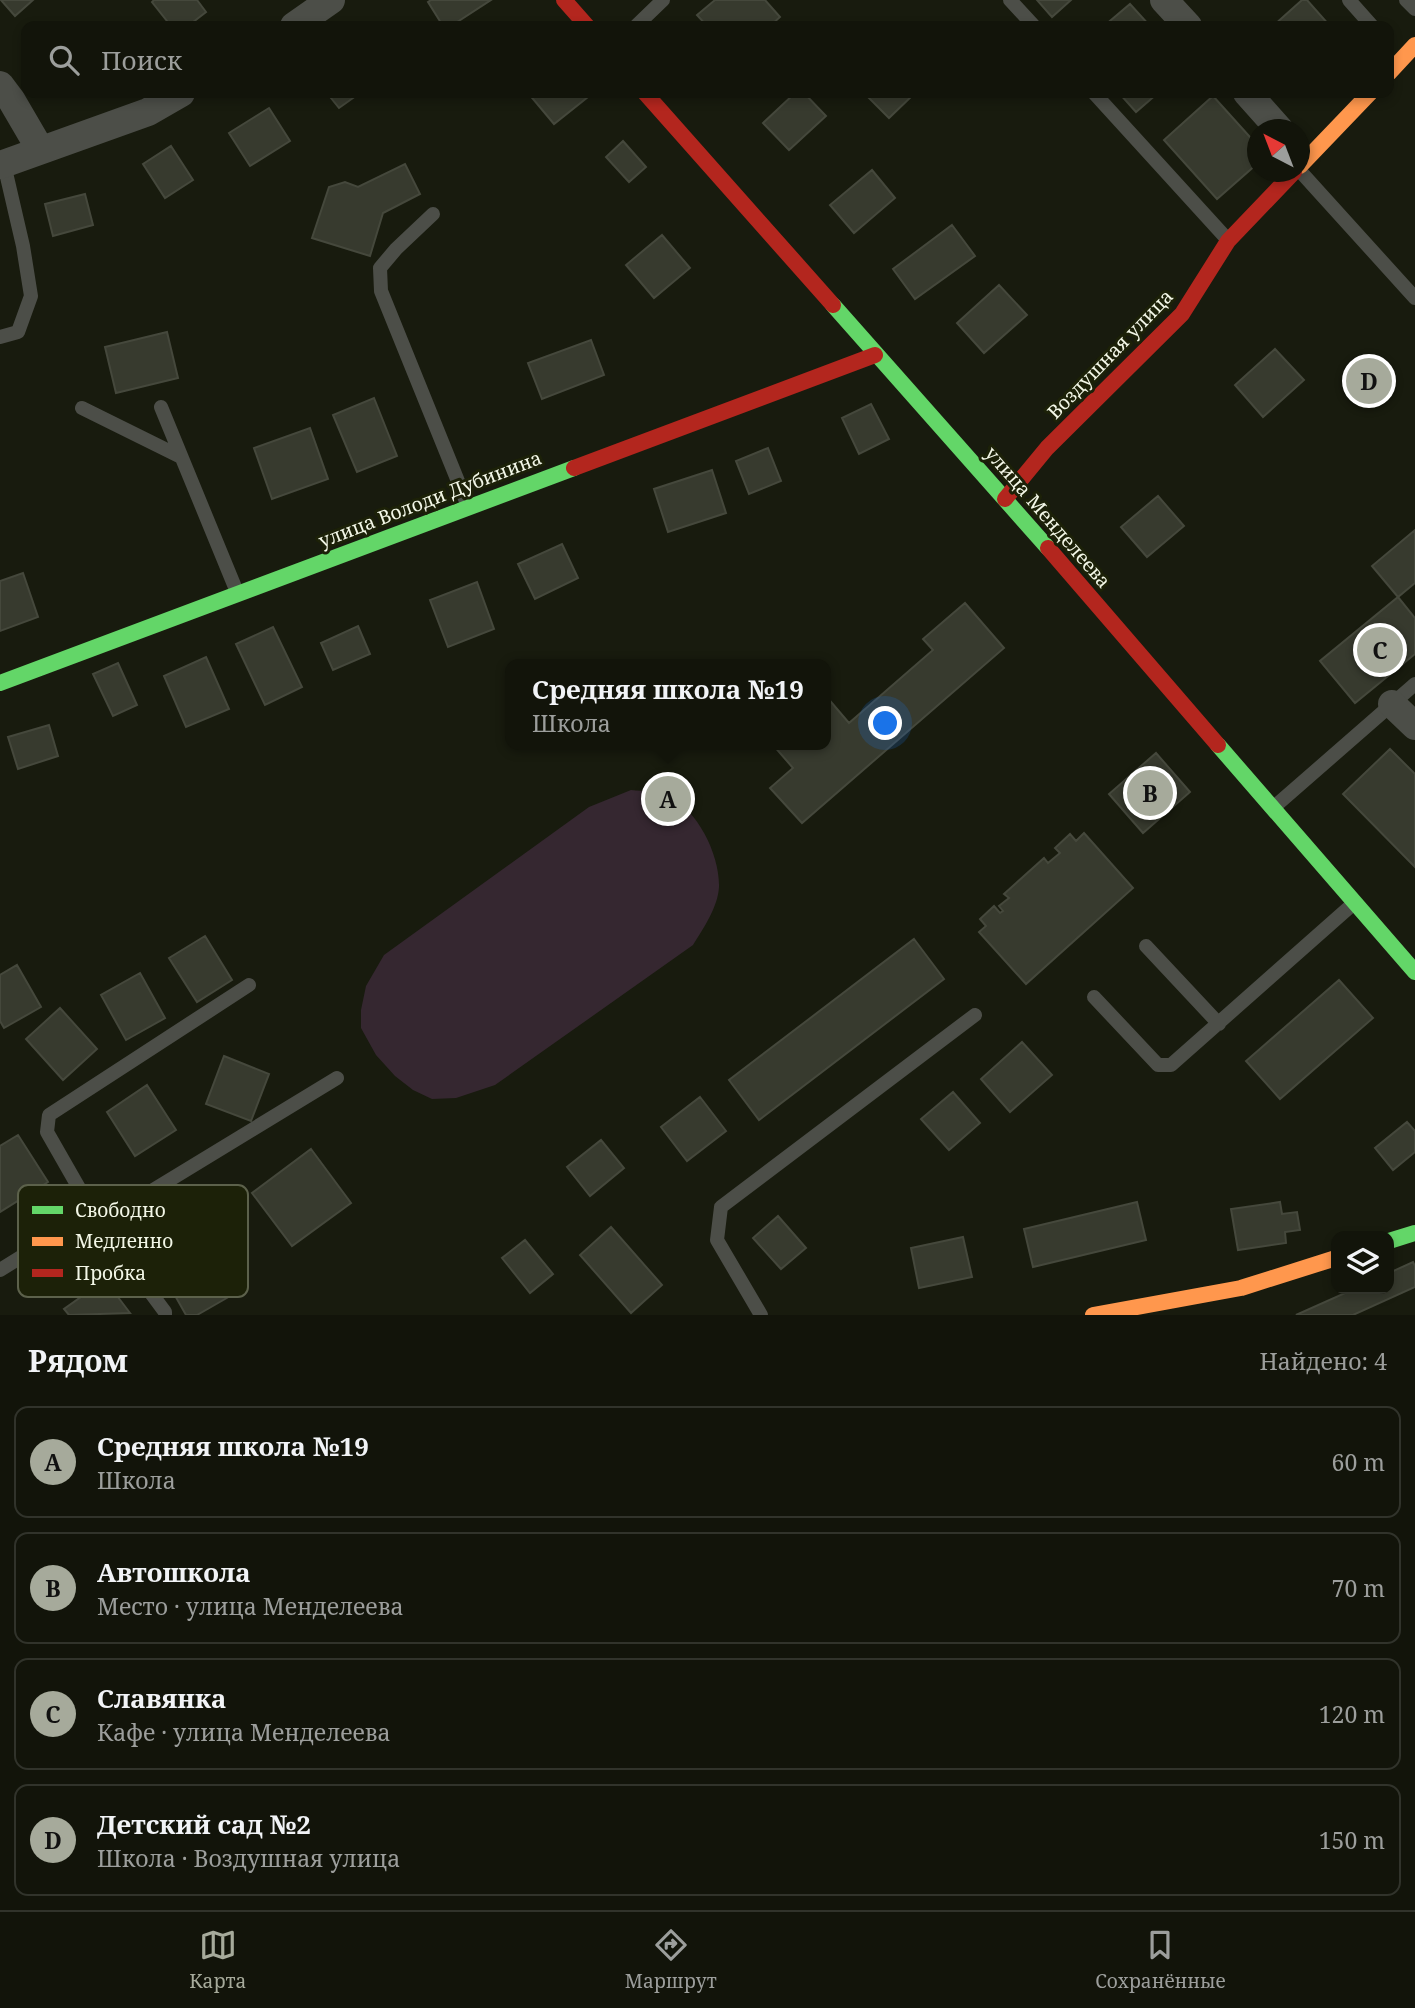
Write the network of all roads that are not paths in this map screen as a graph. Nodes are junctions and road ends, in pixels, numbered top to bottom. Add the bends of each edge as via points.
1 (331, 0) edge
2 (564, 0) edge
3 (663, 0) edge
4 (1010, 0) edge
5 (1164, 0) edge
6 (1349, 0) edge
7 (1406, 0) edge
8 (1415, 9) edge
9 (301, 21) edge
10 (583, 21) edge
11 (641, 21) edge
12 (1029, 21) edge
13 (1183, 21) edge
14 (1368, 21) edge
15 (1415, 45) edge
16 (1394, 52) edge
17 (1401, 60) junction
18 (1394, 68) edge
19 (0, 85) edge
20 (172, 98) edge
21 (649, 98) edge
22 (1099, 98) edge
23 (1251, 98) edge
24 (1365, 98) edge
25 (1270, 119) edge
26 (40, 149) junction
27 (1310, 153) edge
28 (2, 164) edge
29 (1310, 175) edge
30 (1282, 182) edge
31 (433, 214) dead end
32 (1228, 241) junction
33 (1415, 298) edge
34 (0, 337) edge
35 (875, 355) junction
36 (161, 407) dead end
37 (82, 408) dead end
38 (181, 457) junction
39 (1005, 499) junction
40 (469, 507) junction
41 (237, 594) junction
42 (0, 683) edge
43 (1415, 684) edge
44 (1392, 704) junction
45 (1415, 726) edge
46 (1272, 809) junction
47 (1354, 903) junction
48 (1146, 946) dead end
49 (1415, 972) edge
50 (250, 985) dead end
51 (1094, 997) dead end
52 (975, 1015) dead end
53 (1219, 1024) junction
54 (337, 1079) dead end
55 (77, 1185) edge
56 (162, 1185) edge
57 (1415, 1233) edge
58 (1394, 1239) edge
59 (18, 1259) edge
60 (1331, 1260) edge
61 (0, 1269) edge
62 (152, 1297) edge
63 (165, 1315) edge
64 (761, 1315) edge
65 (1093, 1315) edge

1 - 9 street
2 - 10 street
3 - 11 lane
4 - 12 lane
5 - 13 street
6 - 14 lane
7 - 8 lane
15 - 17 street
16 - 17 lane
17 - 18 street
19 - 26 street
20 - 26 street via 148,112
21 - 35 street, улица Менделеева
22 - 32 lane
23 - 25 street
24 - 27 street, Воздушная улица
26 - 28 street
28 - 34 lane via 31,296 18,332
29 - 33 lane
30 - 32 street, Воздушная улица
31 - 40 lane via 380,268 382,291
32 - 39 street, Воздушная улица via 1182,314 1047,448
35 - 39 street, улица Менделеева
35 - 40 street, улица Володи Дубинина
36 - 38 lane
37 - 38 lane
38 - 41 lane
39 - 46 street, улица Менделеева
40 - 41 street, улица Володи Дубинина
41 - 42 street, улица Володи Дубинина
43 - 44 lane
44 - 45 street
44 - 46 lane
46 - 47 street, улица Менделеева
47 - 49 street, улица Менделеева
47 - 53 lane
48 - 53 lane
50 - 55 lane via 49,1115 47,1132
51 - 53 lane via 1158,1065 1171,1065
52 - 64 lane via 722,1207 717,1240
54 - 56 lane
57 - 58 street
59 - 61 lane
60 - 65 street via 1241,1288
62 - 63 lane

